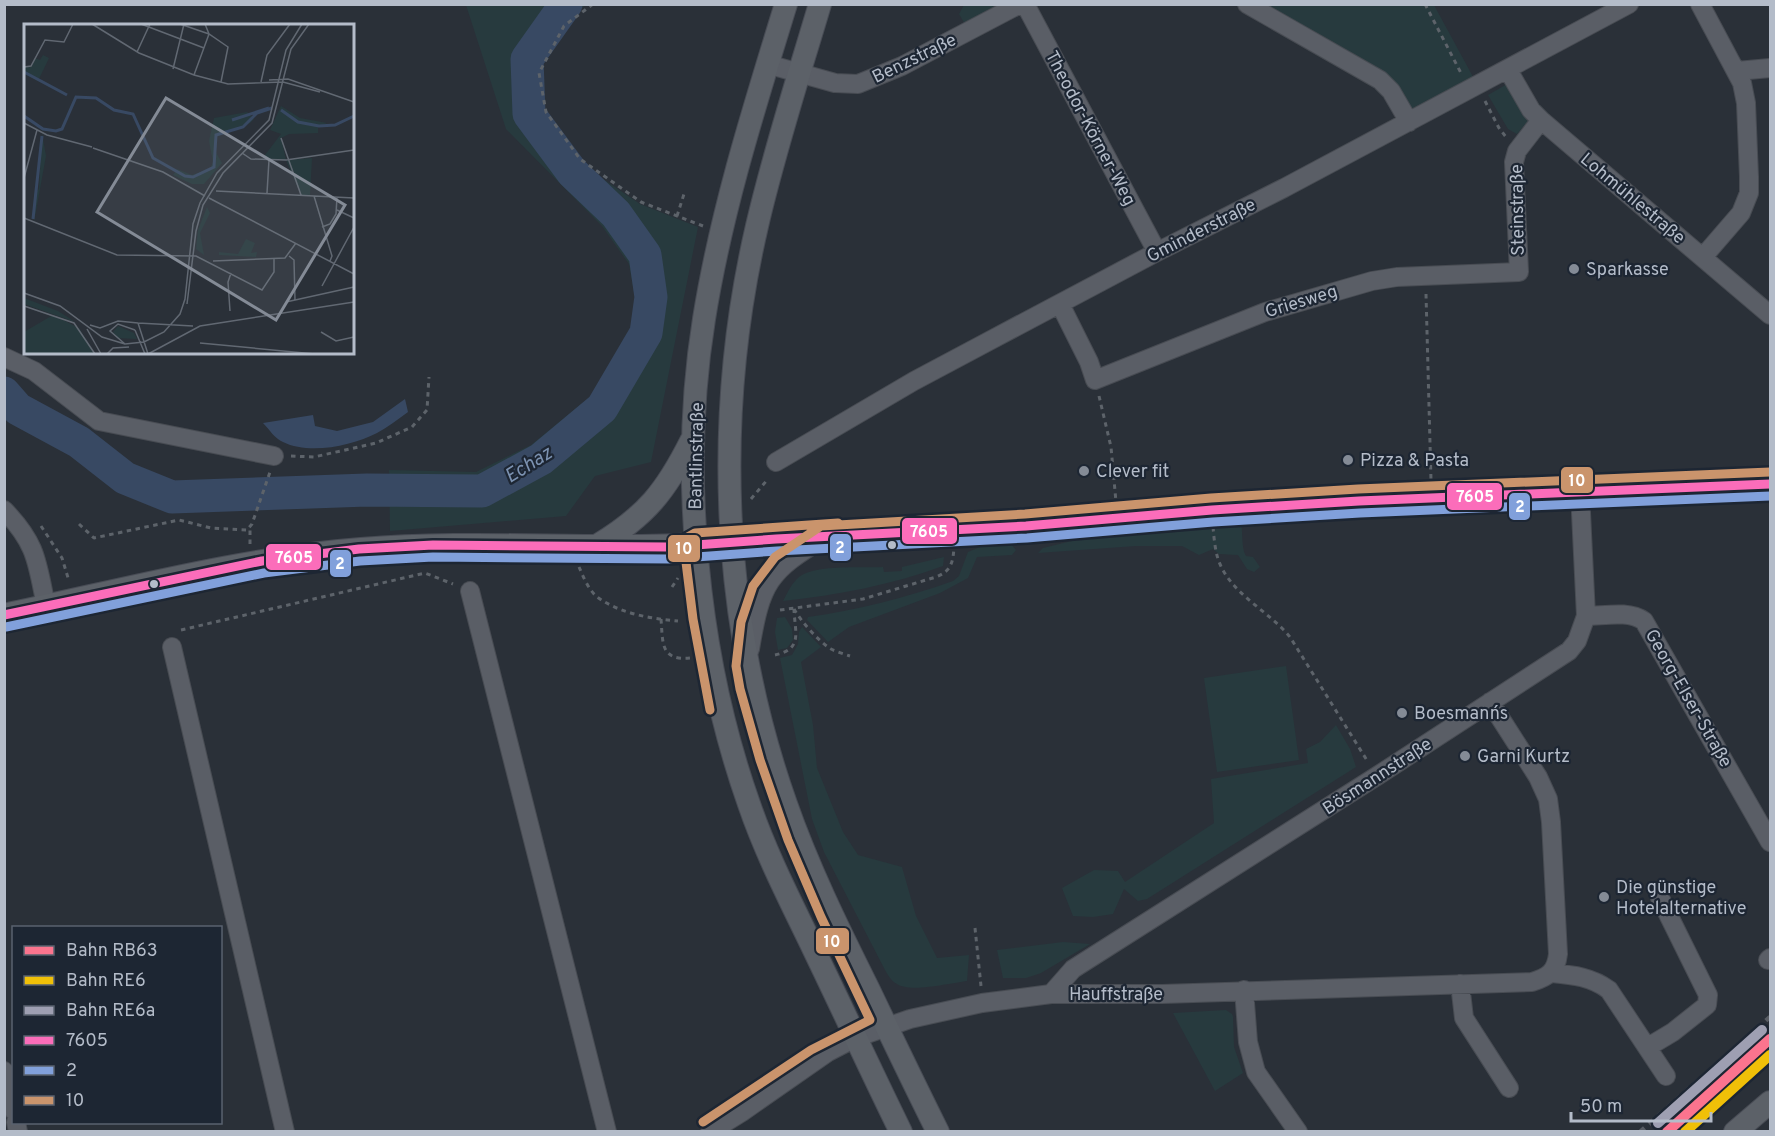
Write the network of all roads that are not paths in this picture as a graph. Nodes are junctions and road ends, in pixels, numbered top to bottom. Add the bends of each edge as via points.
1 (786, 4) edge
2 (820, 4) edge
3 (1020, 4) edge
4 (1025, 4) edge
5 (1247, 4) edge
6 (1629, 4) edge
7 (1700, 4) edge
8 (767, 64) junction
9 (1770, 68) edge
10 (1508, 70) junction
11 (1737, 71) junction
12 (800, 74) junction
13 (1541, 120) junction
14 (1409, 122) junction
15 (1157, 252) junction
16 (1703, 257) junction
17 (1519, 272) joint
18 (1060, 304) junction
19 (1770, 315) edge
20 (4, 357) edge
21 (694, 434) junction
22 (273, 462) road end
23 (776, 462) road end
24 (1770, 484) edge
25 (1580, 492) junction
26 (4, 510) edge
27 (827, 536) junction
28 (733, 542) junction
29 (598, 545) junction
30 (696, 545) junction
31 (470, 591) road end
32 (46, 606) junction
33 (4, 615) edge
34 (1586, 616) junction
35 (172, 640) road end
36 (748, 659) junction
37 (1490, 702) junction
38 (1768, 831) edge
39 (1660, 898) dead end
40 (1552, 973) junction
41 (1460, 984) junction
42 (1244, 990) junction
43 (1051, 994) junction
44 (886, 1026) junction
45 (855, 1038) junction
46 (1648, 1047) junction
47 (4, 1071) edge
48 (1666, 1076) dead end
49 (1509, 1088) dead end
50 (7, 1093) edge
51 (1770, 1102) edge
52 (285, 1131) edge
53 (607, 1131) edge
54 (710, 1131) edge
55 (900, 1131) edge
56 (938, 1131) edge
57 (1298, 1131) edge
58 (1735, 1131) edge

1 - 8 main road, Bantlinstraße
2 - 12 main road, Bantlinstraße
3 - 12 street, Benzstraße via 902,66 858,84
4 - 15 street, Theodor-Körner-Weg
5 - 14 street via 1380,80
6 - 10 street, Gminderstraße
7 - 11 street
8 - 12 street, Benzstraße
8 - 21 main road, Bantlinstraße via 731,191 709,288
9 - 11 street
10 - 13 street, Lohmühlestraße
10 - 14 street, Gminderstraße
11 - 16 street via 1746,103 1749,193 1741,213
12 - 28 main road, Bantlinstraße via 761,209 743,297 731,408
13 - 16 street, Lohmühlestraße
13 - 17 street, Steinstraße via 1517,151 1514,170
14 - 15 street, Gminderstraße
15 - 18 street, Gminderstraße
16 - 19 street, Lohmühlestraße
17 - 18 street, Griesweg via 1372,281 1297,301 1095,380
18 - 23 street, Gminderstraße via 914,381
20 - 22 street via 34,371 99,421
21 - 29 main road via 658,497 632,523
21 - 30 main road, Bantlinstraße
24 - 25 street
25 - 27 street via 1359,501
25 - 34 street, Bösmannstraße
26 - 32 street via 22,528 34,550
27 - 28 street
27 - 36 street via 790,560 769,582 759,602
28 - 30 main road
28 - 36 main road, Bantlinstraße
29 - 30 main road
29 - 32 main road via 433,545 326,552 230,567
30 - 45 main road, Bantlinstraße via 717,686 746,795
31 - 53 street
32 - 33 main road
34 - 37 street, Bösmannstraße via 1569,651
34 - 38 street, Georg-Elser-Straße via 1628,615 1644,621
35 - 52 street
36 - 44 main road, Bantlinstraße via 774,767 799,839
37 - 40 street via 1538,777 1548,800 1558,954
37 - 43 street, Bösmannstraße via 1074,969
39 - 46 street via 1708,995 1707,1005
40 - 41 street, Hauffstraße via 1532,982
40 - 46 street via 1600,983
41 - 42 street, Hauffstraße
41 - 49 street via 1464,1018
42 - 43 street, Hauffstraße
42 - 57 street via 1248,1042 1256,1072
43 - 44 street, Hauffstraße via 940,1011
44 - 45 street, Hauffstraße
44 - 56 main road, Bantlinstraße
45 - 54 street, Hauffstraße
45 - 55 main road, Bantlinstraße
46 - 48 street
47 - 50 street
51 - 58 main road

